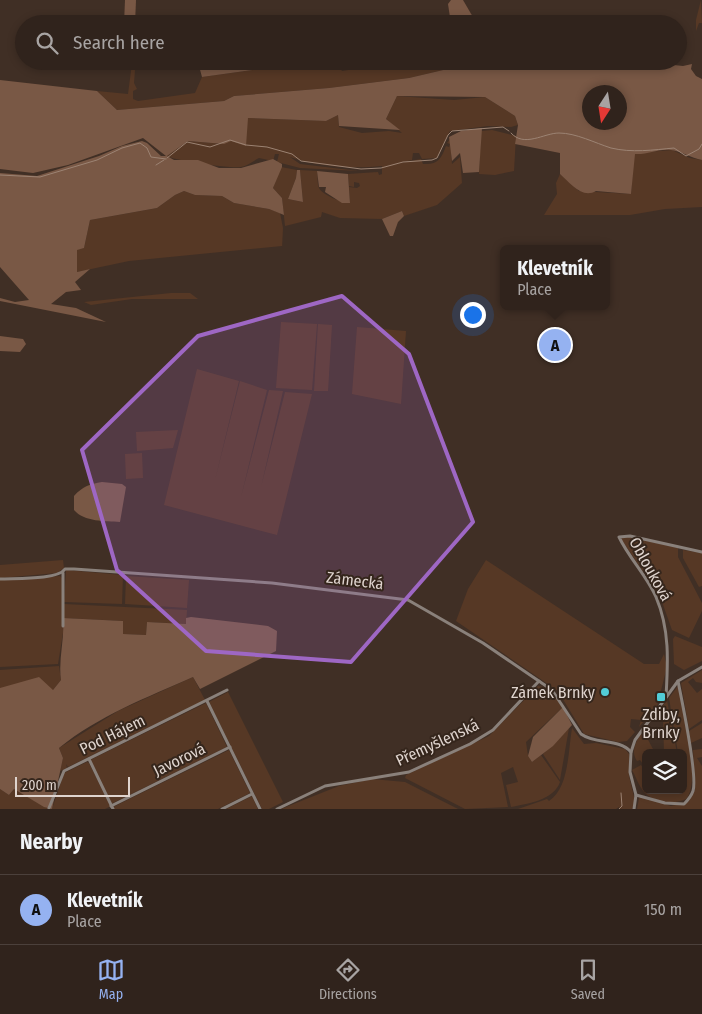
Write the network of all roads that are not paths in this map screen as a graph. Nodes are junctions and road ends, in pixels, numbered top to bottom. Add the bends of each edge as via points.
1 (702, 552) edge
2 (63, 573) junction
3 (0, 579) edge
4 (63, 626) dead end
5 (702, 667) edge
6 (539, 681) junction
7 (678, 681) junction
8 (227, 690) dead end
9 (666, 697) junction
10 (207, 701) junction
11 (635, 740) junction
12 (623, 745) junction
13 (230, 747) junction
14 (631, 752) junction
15 (89, 759) junction
16 (252, 794) junction
17 (636, 795) junction
18 (112, 807) edge
19 (49, 808) edge
20 (222, 809) edge
21 (260, 809) edge
22 (277, 809) edge
23 (634, 809) edge

1 - 9 street, Oblouková via 637,537 619,537 656,597 666,628 669,670
2 - 3 street
2 - 4 street
2 - 6 street, Zámecká via 66,569 146,574 408,600 483,643
5 - 7 street
6 - 12 street via 556,694 581,734 588,739
6 - 22 street, Přemyšlenská via 493,730 470,744 409,772 325,786
7 - 9 street
7 - 17 street via 689,740 693,791 684,804 676,805
8 - 10 street, Pod Hájem
9 - 11 street
10 - 13 street
10 - 15 street, Pod Hájem
11 - 12 street
11 - 14 street
12 - 14 street
13 - 16 street
13 - 18 street, Javorová
14 - 17 street via 630,772
15 - 18 street
15 - 19 street, Pod Hájem via 62,774
16 - 20 street
16 - 21 street
17 - 23 street

